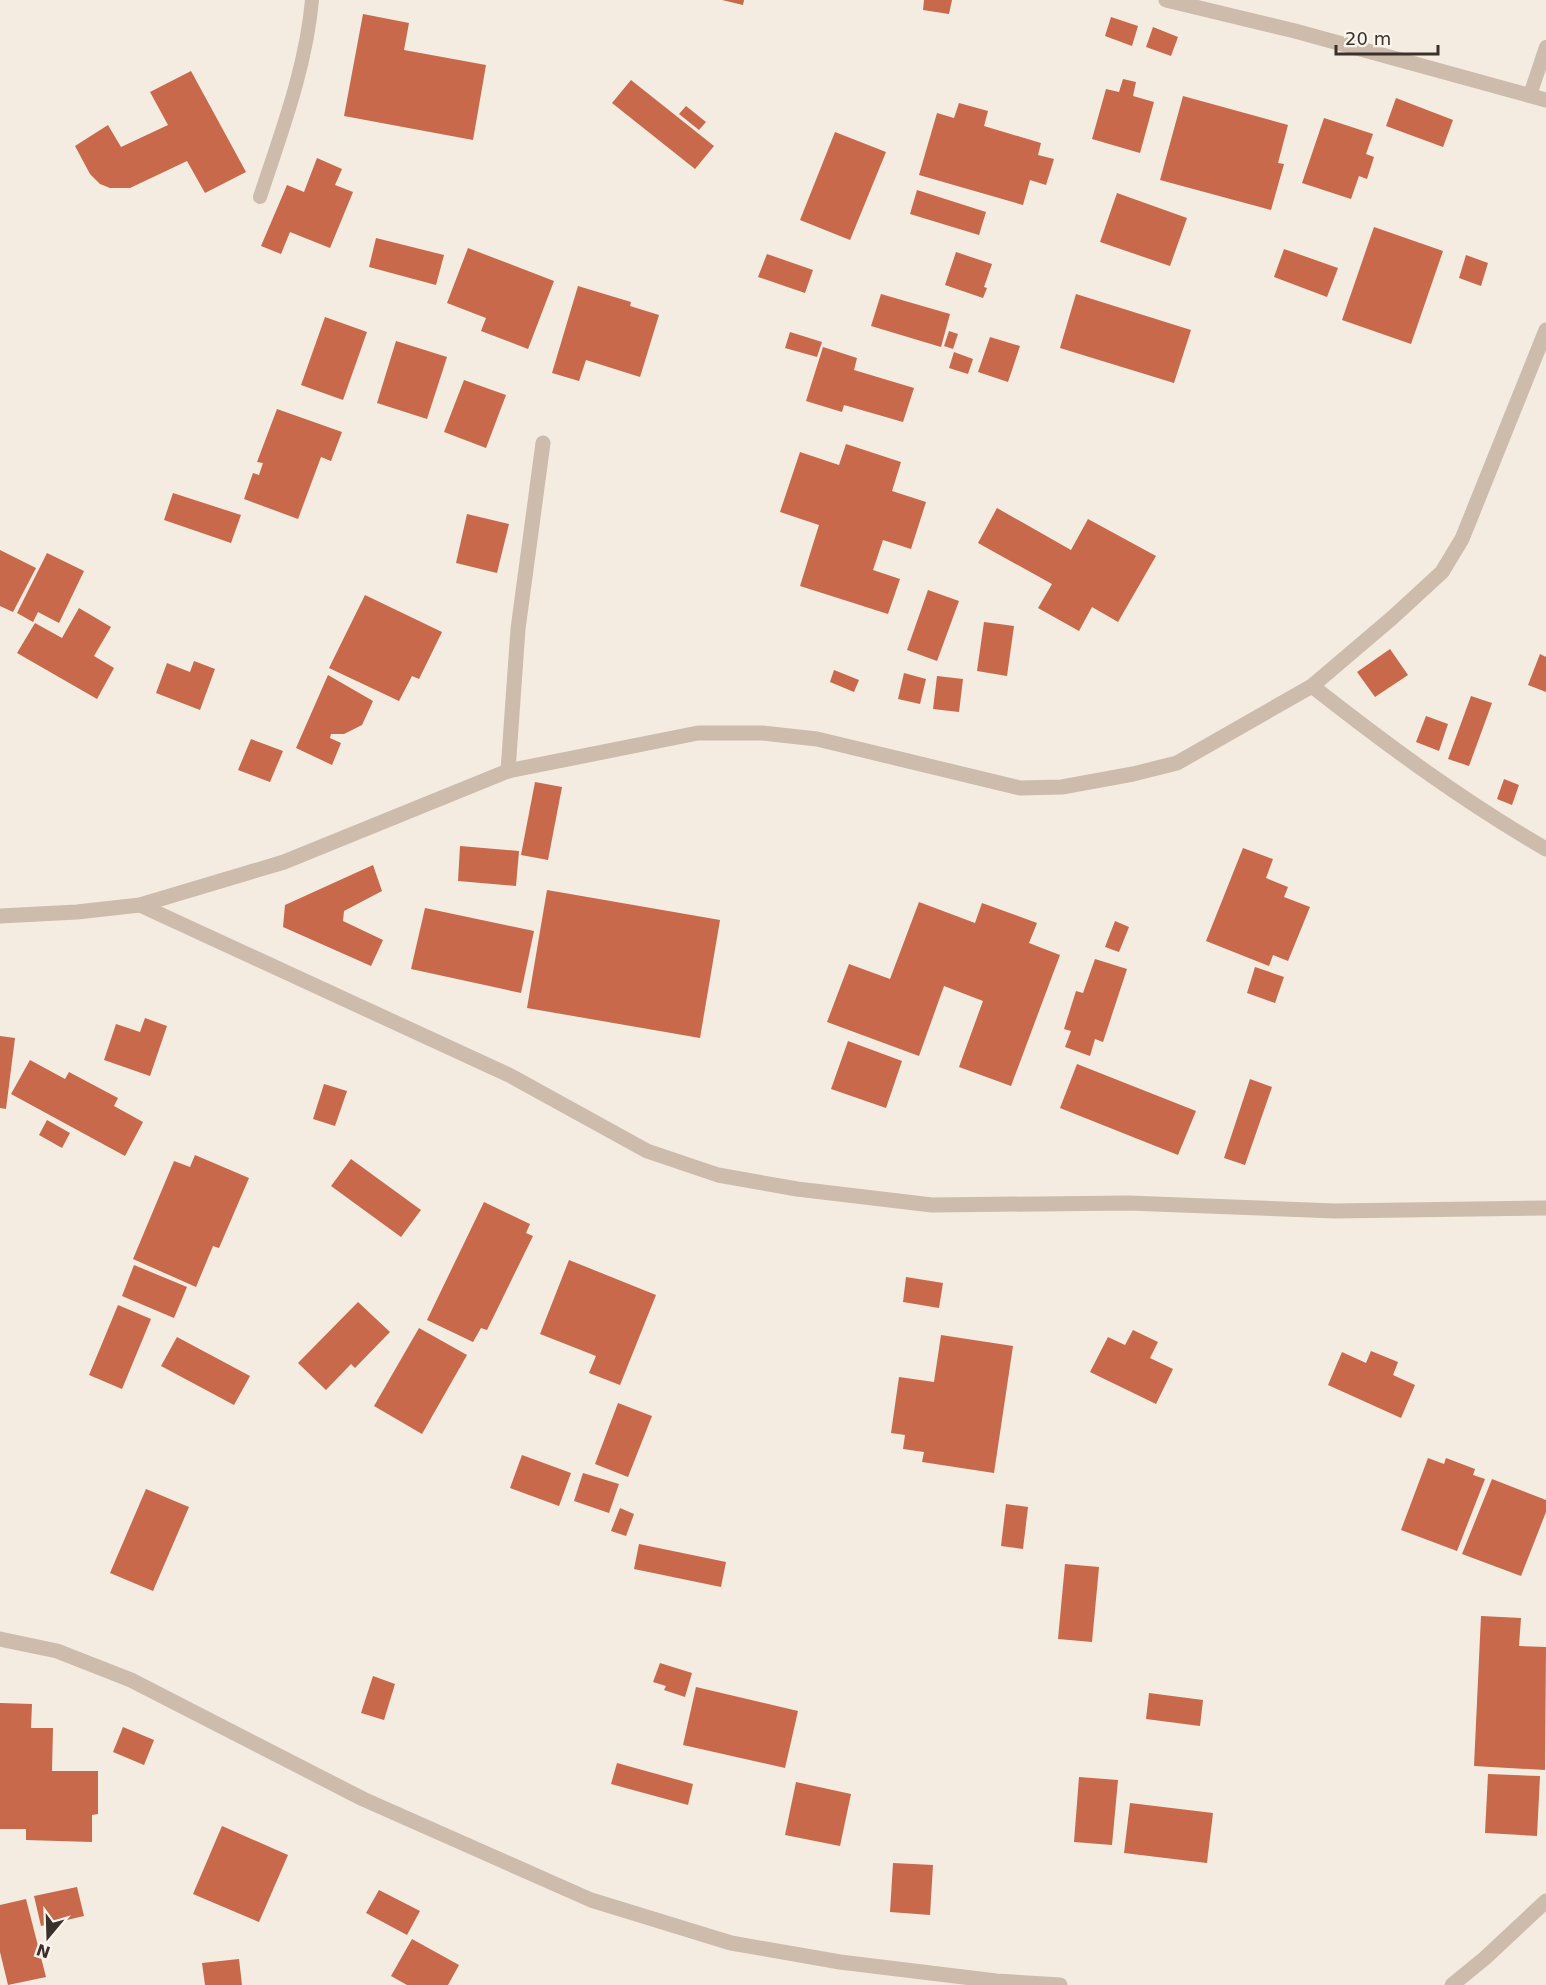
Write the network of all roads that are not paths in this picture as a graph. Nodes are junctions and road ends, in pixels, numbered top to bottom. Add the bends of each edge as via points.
1 (312, 0) edge
2 (1166, 0) edge
3 (1546, 47) edge
4 (1530, 95) junction
5 (1546, 100) edge
6 (260, 197) dead end
7 (1546, 330) edge
8 (543, 443) dead end
9 (1312, 686) junction
10 (508, 771) junction
11 (1546, 849) edge
12 (140, 905) junction
13 (0, 916) edge
14 (1546, 1208) edge
15 (0, 1639) edge
16 (1546, 1901) edge
17 (1060, 1985) edge
18 (1452, 1985) edge

1 - 6 lane via 297,82
2 - 4 street
3 - 4 lane
4 - 5 street
7 - 9 street via 1462,539 1442,572
8 - 10 street via 518,629
9 - 10 street via 1177,763 1062,787 1020,788 816,739 762,732 698,733
9 - 11 street via 1450,790
10 - 12 street via 284,862
12 - 13 street
12 - 14 street via 510,1076 647,1151 718,1175 932,1205 1128,1203 1335,1211
15 - 17 street via 57,1651 131,1680 363,1799 591,1900 731,1943 840,1962
16 - 18 street

